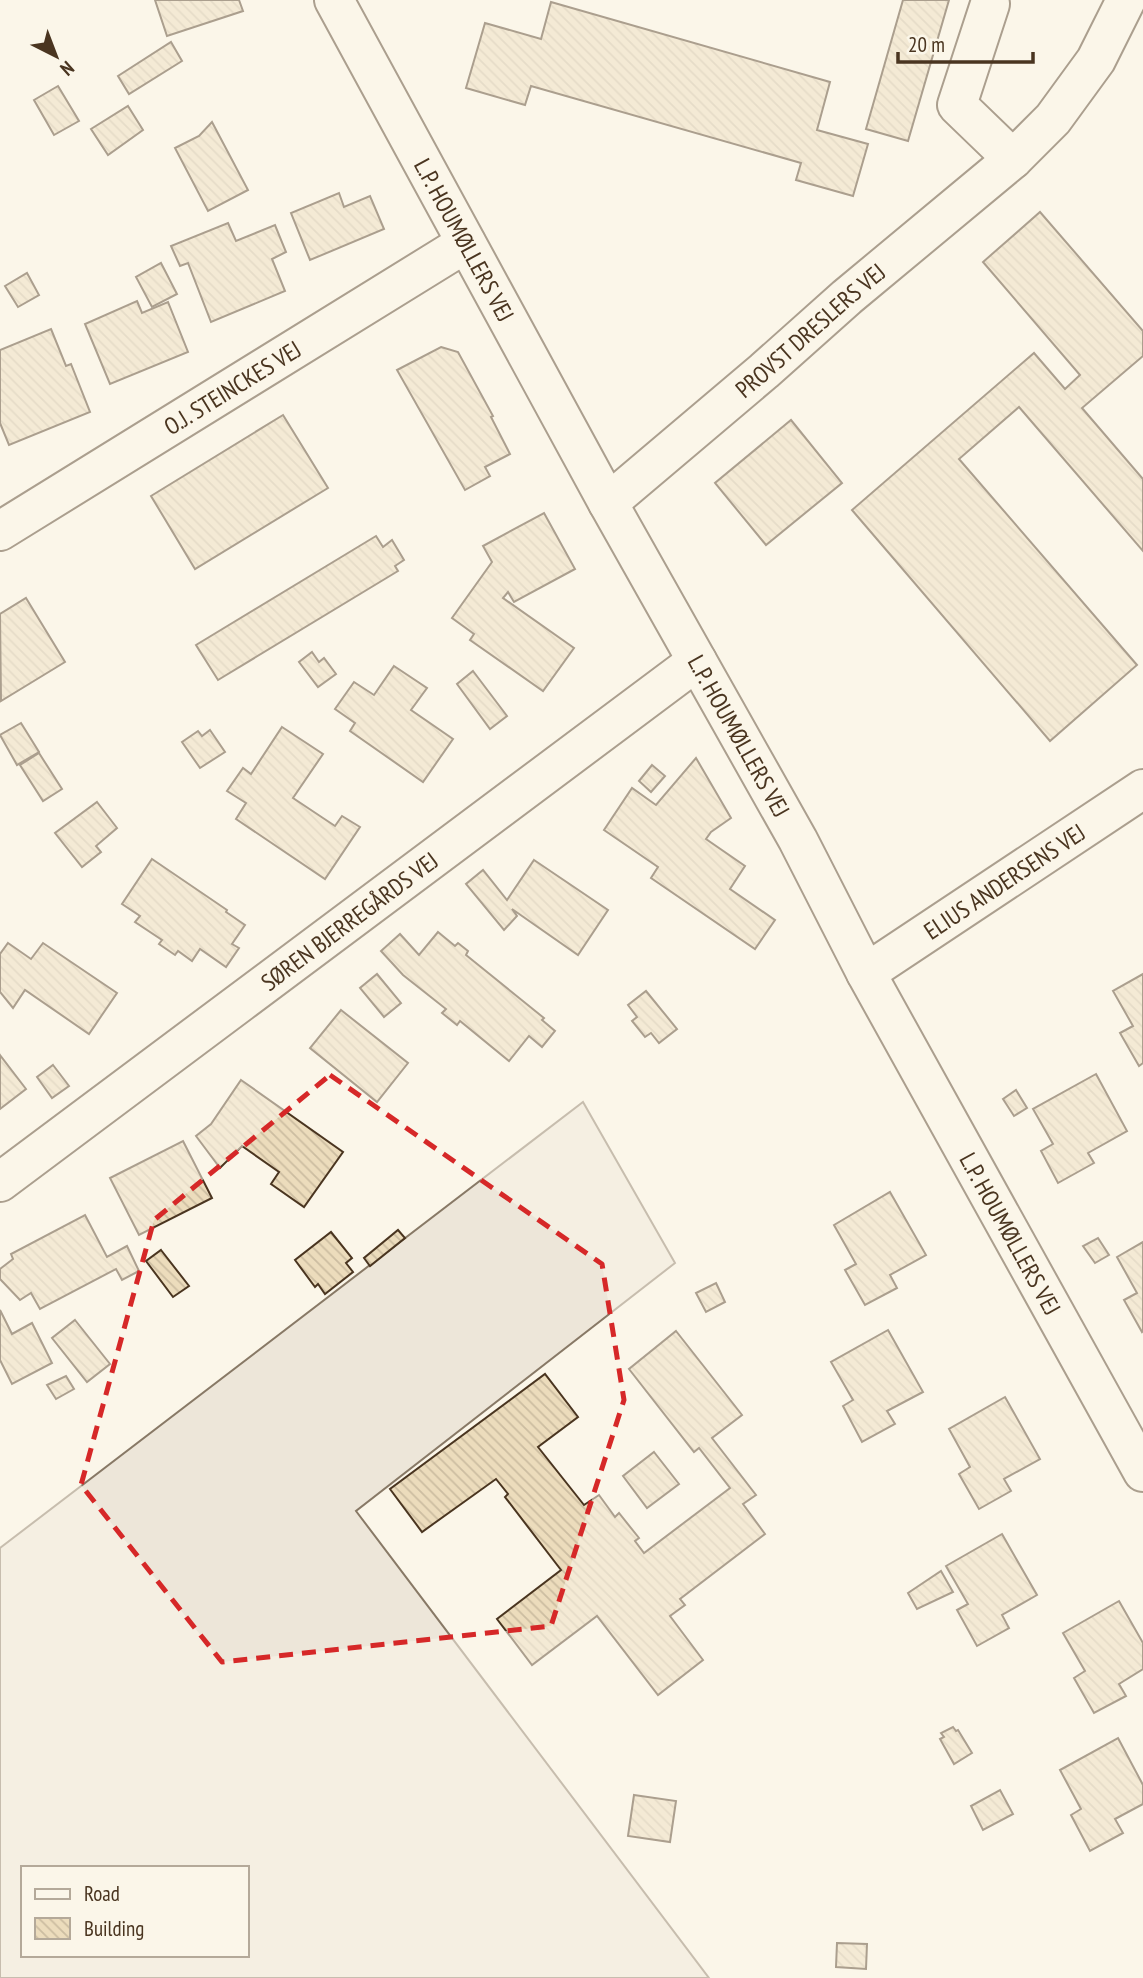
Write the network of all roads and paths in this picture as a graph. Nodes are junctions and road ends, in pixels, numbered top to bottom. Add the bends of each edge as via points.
1 (334, 0) edge
2 (1126, 0) edge
3 (990, 4) dead end
4 (1013, 159) junction
5 (466, 243) junction
6 (608, 503) junction
7 (4, 519) edge
8 (697, 661) junction
9 (1143, 789) edge
10 (866, 973) junction
11 (0, 1182) edge
12 (1143, 1472) edge

1 - 5 street, L.P. HOUMØLLERS VEJ
2 - 4 street, PROVST DRESLERS VEJ via 1096,60 1053,119
3 - 4 street via 957,106
4 - 6 street, PROVST DRESLERS VEJ
5 - 6 street, L.P. HOUMØLLERS VEJ
5 - 7 street, O.J. STEINCKES VEJ
6 - 8 street, L.P. HOUMØLLERS VEJ
8 - 10 street, L.P. HOUMØLLERS VEJ via 798,840
8 - 11 street, SØREN BJERREGÅRDS VEJ
9 - 10 street, ELIUS ANDERSENS VEJ
10 - 12 street, L.P. HOUMØLLERS VEJ

